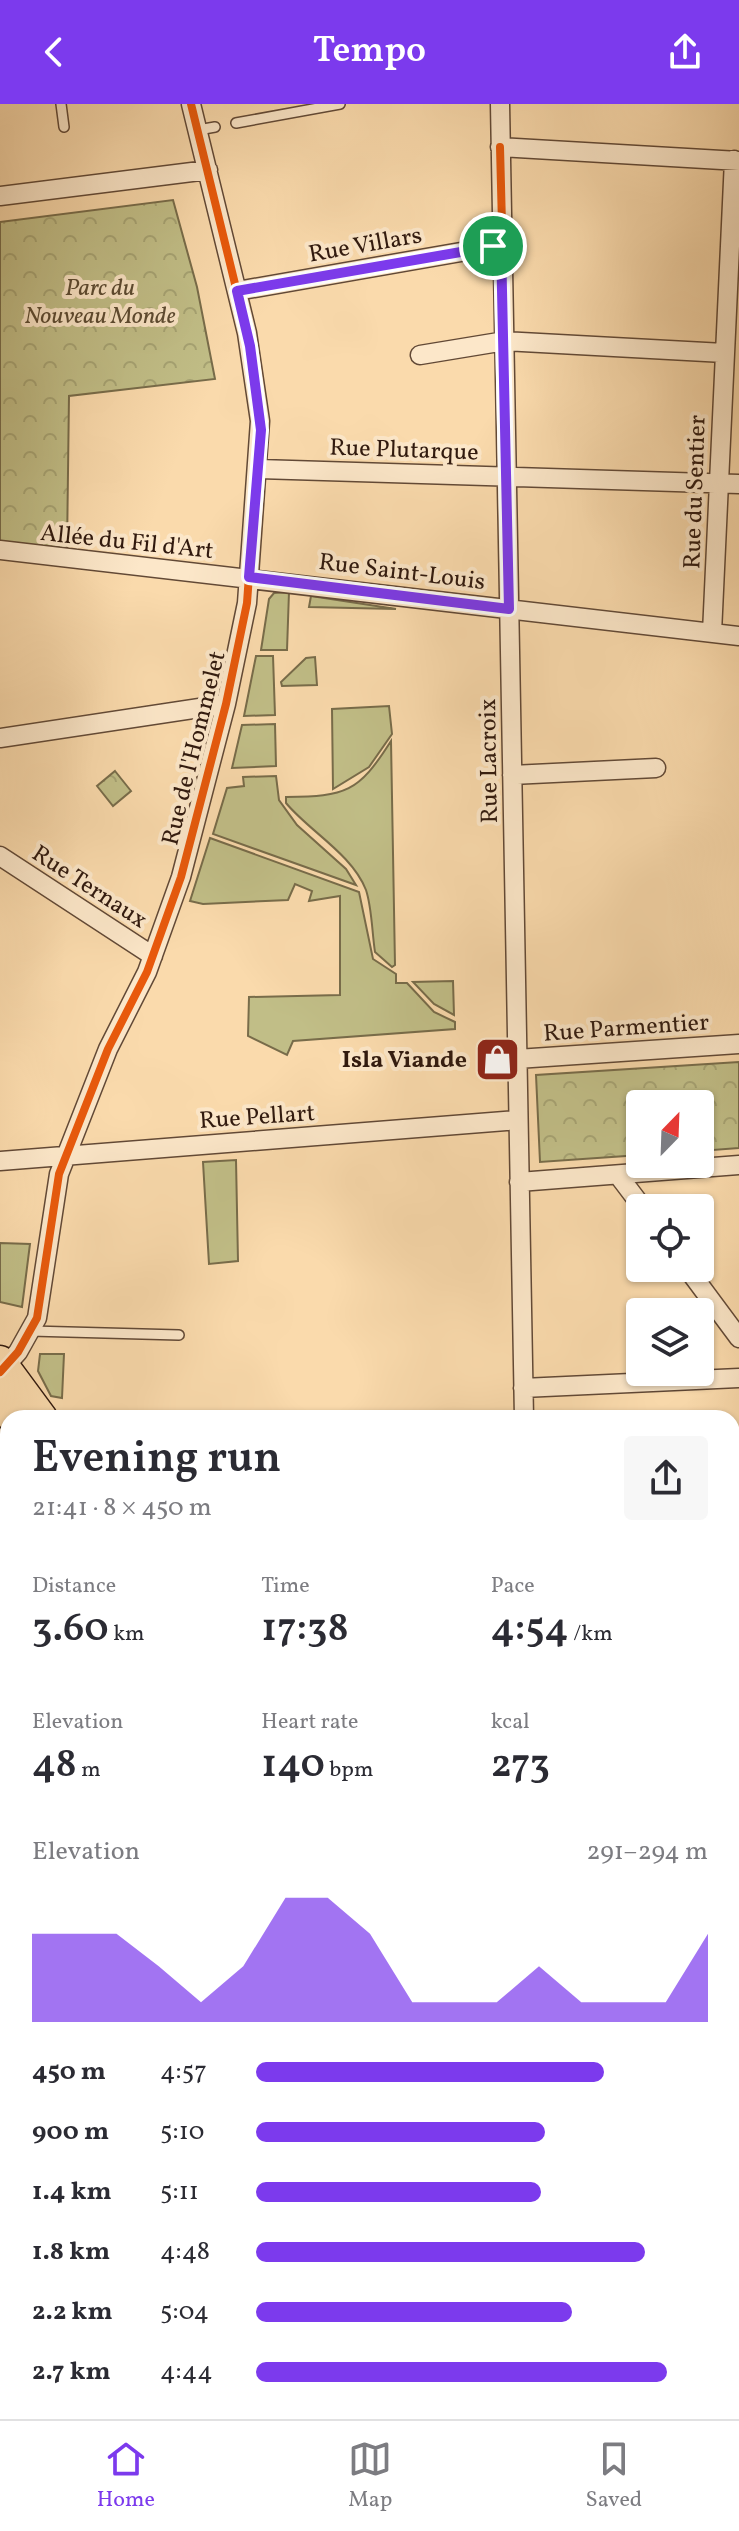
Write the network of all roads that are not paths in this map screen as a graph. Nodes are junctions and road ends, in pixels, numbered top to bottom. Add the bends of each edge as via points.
1 (61, 104) edge
2 (191, 104) edge
3 (340, 104) edge
4 (500, 104) edge
5 (236, 123) dead end
6 (64, 127) dead end
7 (500, 147) junction
8 (737, 160) edge
9 (208, 170) junction
10 (0, 196) edge
11 (501, 245) junction
12 (237, 291) junction
13 (505, 341) junction
14 (724, 353) junction
15 (420, 355) dead end
16 (259, 469) junction
17 (507, 476) junction
18 (718, 483) junction
19 (739, 484) edge
20 (0, 550) edge
21 (249, 577) junction
22 (509, 609) junction
23 (712, 633) junction
24 (739, 636) edge
25 (226, 704) junction
26 (0, 738) edge
27 (656, 768) dead end
28 (512, 775) junction
29 (0, 856) edge
30 (153, 956) junction
31 (739, 1044) edge
32 (517, 1059) junction
33 (518, 1120) junction
34 (66, 1155) junction
35 (0, 1161) edge
36 (739, 1165) edge
37 (618, 1175) junction
38 (519, 1182) junction
39 (632, 1194) edge
40 (697, 1282) edge
41 (31, 1331) junction
42 (179, 1335) dead end
43 (739, 1338) edge
44 (2, 1367) edge
45 (739, 1378) edge
46 (523, 1388) junction
47 (36, 1410) edge
48 (524, 1410) edge

1 - 6 lane
2 - 9 street, Rue de l'Hommelet via 206,129
3 - 5 lane
4 - 7 street, Rue Lacroix
7 - 8 street
7 - 11 street, Rue Lacroix
8 - 14 street, Rue du Sentier
9 - 10 street
9 - 12 street, Rue de l'Hommelet
11 - 12 street, Rue Villars
11 - 13 street, Rue Lacroix
12 - 16 street, Rue de l'Hommelet via 260,421
13 - 14 street
13 - 15 street
13 - 17 street, Rue Lacroix
14 - 18 street, Rue du Sentier
16 - 17 street, Rue Plutarque
16 - 21 street, Rue de l'Hommelet
17 - 18 street, Rue Plutarque
17 - 22 street, Rue Lacroix
18 - 19 street, Rue Plutarque
18 - 23 street, Rue du Sentier
20 - 21 street, Allée du Fil d'Art
21 - 22 street, Rue Saint-Louis
21 - 25 street, Rue de l'Hommelet
22 - 23 street, Rue Saint-Louis
22 - 28 street, Rue Lacroix
23 - 24 street, Rue Saint-Louis
25 - 26 street
25 - 30 street, Rue de l'Hommelet via 181,877
27 - 28 street
28 - 32 street, Rue Lacroix
29 - 30 street, Rue Ternaux
30 - 34 street, Rue de l'Hommelet
31 - 32 street, Rue Parmentier
32 - 33 street, Rue Lacroix
33 - 34 street, Rue Pellart
33 - 38 street, Rue Lacroix
34 - 35 street, Rue Pellart
34 - 41 street, Rue de l'Hommelet
36 - 37 street
37 - 38 street
37 - 39 street
38 - 46 street, Rue Lacroix
40 - 43 street
41 - 42 lane
41 - 44 street, Rue de l'Hommelet
44 - 47 main road
45 - 46 street
46 - 48 street, Rue Lacroix

